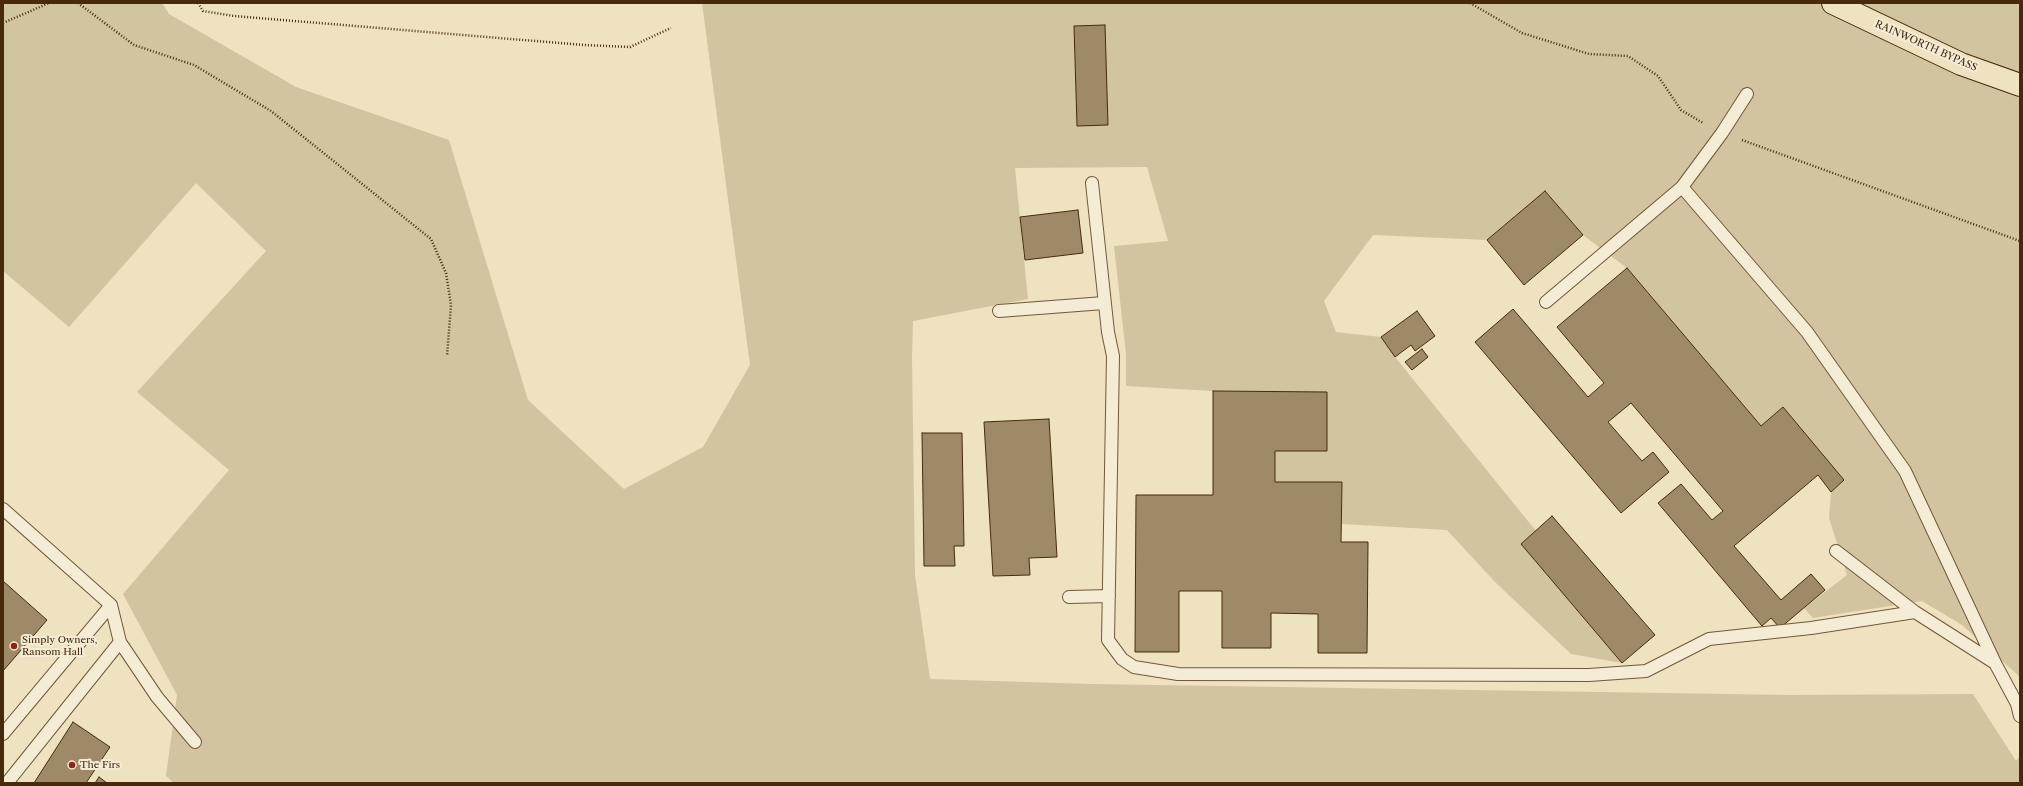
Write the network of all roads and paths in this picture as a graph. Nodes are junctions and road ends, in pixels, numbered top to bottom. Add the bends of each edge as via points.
1 (49, 3) edge
2 (78, 3) edge
3 (198, 3) edge
4 (1833, 3) edge
5 (3, 23) edge
6 (671, 28) dead end
7 (2020, 85) edge
8 (1747, 94) dead end
9 (1092, 183) dead end
10 (1682, 187) junction
11 (1546, 302) dead end
12 (1104, 303) junction
13 (999, 311) dead end
14 (447, 356) dead end
15 (3, 508) edge
16 (1836, 551) dead end
17 (1109, 596) junction
18 (1069, 597) dead end
19 (111, 605) junction
20 (1915, 612) junction
21 (120, 642) junction
22 (1995, 663) junction
23 (2020, 716) edge
24 (3, 734) edge
25 (195, 742) dead end
26 (7, 783) edge

1 - 5 path
2 - 14 path via 134,45 194,65 270,112 431,239 446,273 451,305
3 - 6 path via 203,11 234,16 584,45 630,47
4 - 7 highway, RAINWORTH BYPASS via 1961,64
8 - 10 lane
9 - 12 lane
10 - 11 lane
10 - 22 lane via 1807,332 1905,471
12 - 13 lane
12 - 17 lane via 1113,356
15 - 19 lane
16 - 20 lane
17 - 18 lane
17 - 20 lane via 1108,640 1122,659 1134,667 1178,674 1589,675 1646,671 1709,639 1811,628
19 - 21 lane
19 - 24 lane
20 - 22 lane
21 - 25 lane via 157,697
21 - 26 lane
22 - 23 lane via 2017,704

